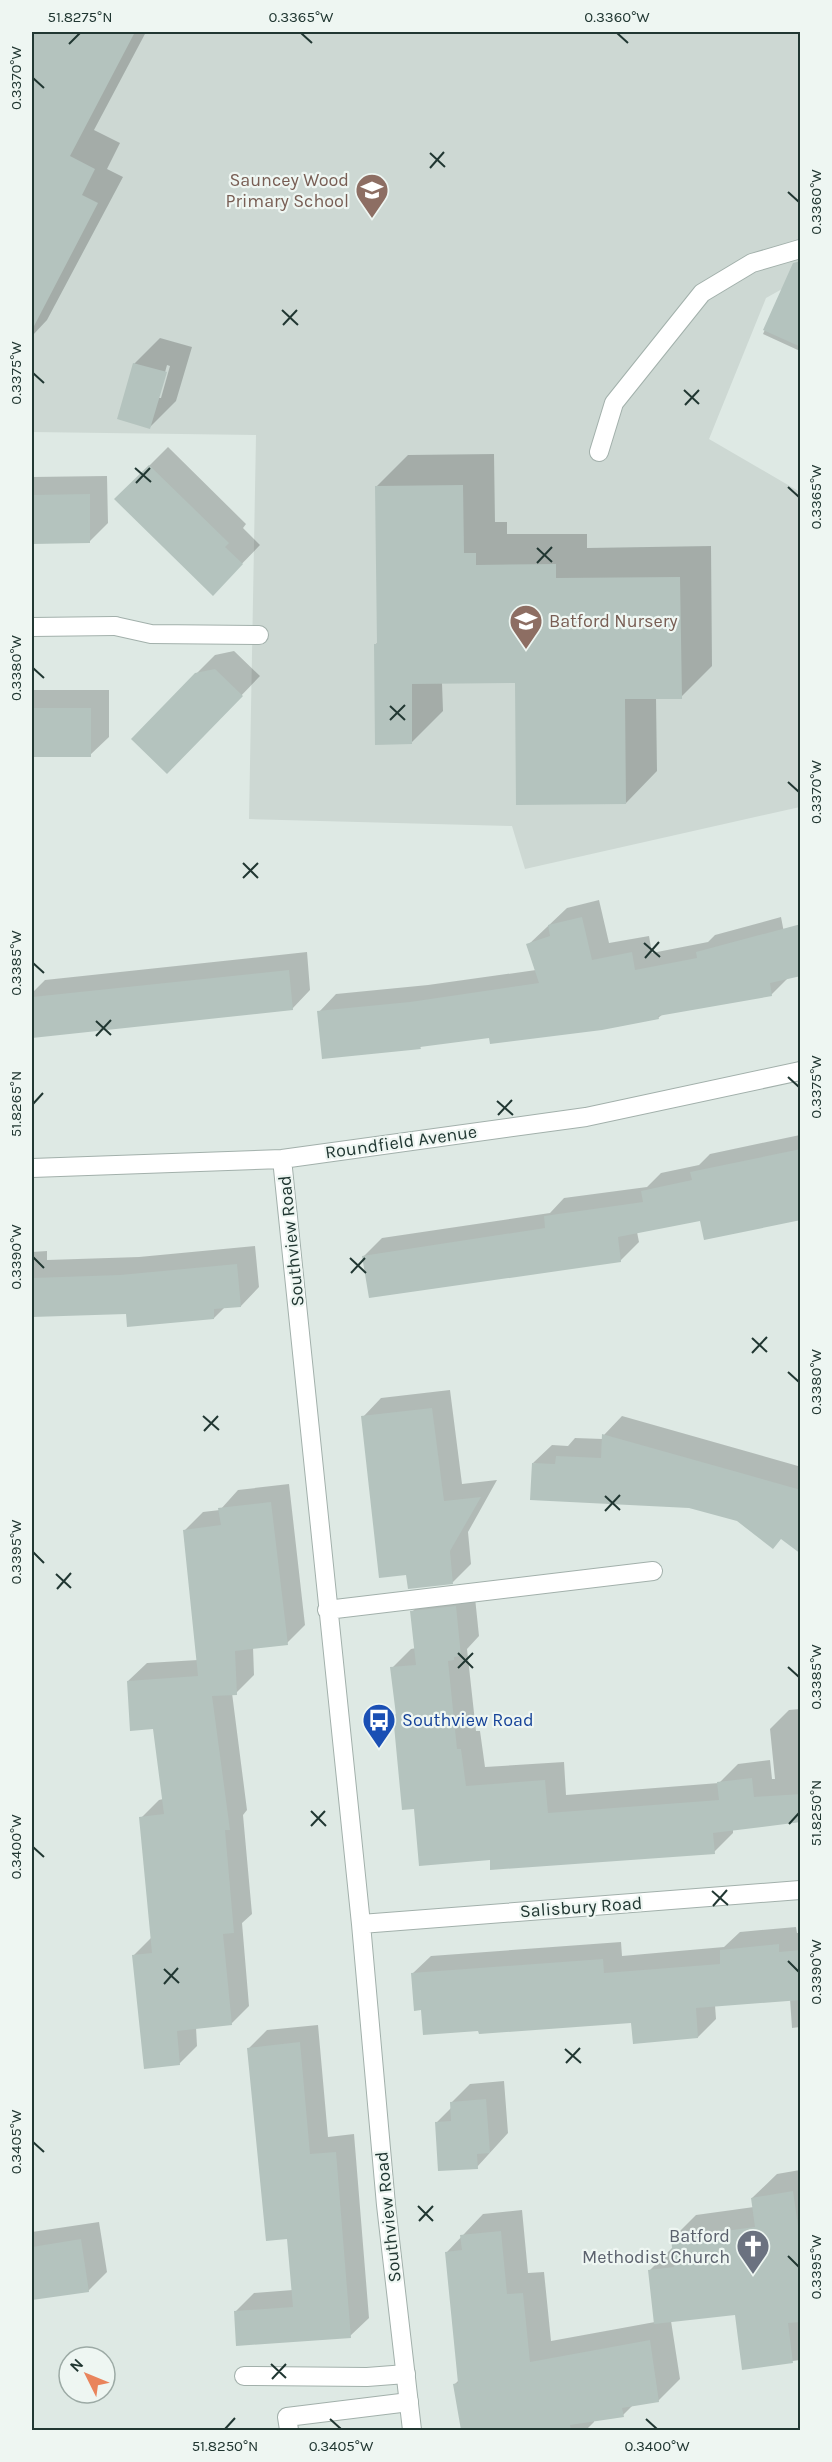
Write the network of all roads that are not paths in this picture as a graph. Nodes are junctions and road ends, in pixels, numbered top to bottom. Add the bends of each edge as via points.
1 (801, 249) edge
2 (599, 452) dead end
3 (32, 627) edge
4 (259, 635) dead end
5 (801, 1071) edge
6 (282, 1159) junction
7 (32, 1168) edge
8 (653, 1571) dead end
9 (327, 1610) junction
10 (801, 1890) edge
11 (361, 1924) junction
12 (406, 2374) junction
13 (244, 2376) dead end
14 (409, 2402) junction
15 (290, 2430) edge
16 (412, 2430) edge

1 - 2 street via 752,263 702,293 614,403
3 - 4 street via 115,626 151,634
5 - 6 street, Roundfield Avenue via 586,1117
6 - 7 street, Roundfield Avenue
6 - 9 street, Southview Road
8 - 9 street
9 - 11 street, Southview Road
10 - 11 street, Salisbury Road
11 - 12 street, Southview Road via 386,2205
12 - 13 street
12 - 14 street, Southview Road
14 - 15 street via 286,2417
14 - 16 street, Southview Road

